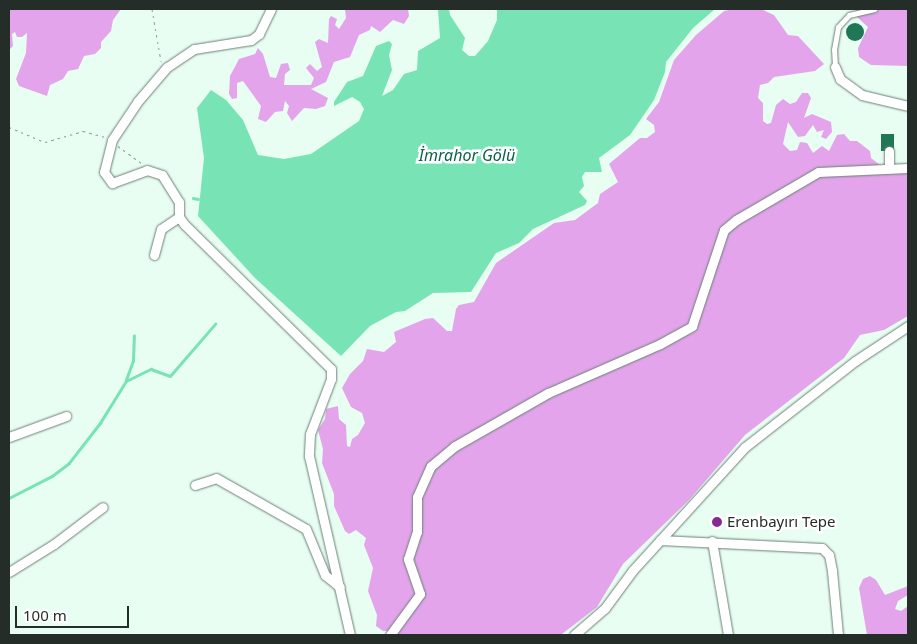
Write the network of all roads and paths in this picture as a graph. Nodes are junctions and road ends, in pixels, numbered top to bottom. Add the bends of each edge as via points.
1 (152, 9) edge
2 (271, 9) edge
3 (874, 9) edge
4 (836, 67) joint
5 (158, 76) junction
6 (908, 106) edge
7 (9, 127) edge
8 (112, 140) junction
9 (888, 151) dead end
10 (890, 168) junction
11 (908, 168) edge
12 (154, 171) junction
13 (179, 218) junction
14 (154, 255) dead end
15 (908, 326) edge
16 (66, 416) dead end
17 (9, 437) edge
18 (195, 484) dead end
19 (103, 506) dead end
20 (660, 540) junction
21 (712, 541) junction
22 (9, 572) edge
23 (340, 587) junction
24 (350, 635) edge
25 (390, 635) edge
26 (574, 635) edge
27 (728, 635) edge
28 (838, 635) edge

1 - 5 path via 161,48
2 - 5 street via 260,34 251,40 194,49
3 - 4 lane via 849,15 838,27 834,50
4 - 6 street via 840,79 862,95
5 - 8 street
7 - 8 path via 45,142 89,130
8 - 12 path via 136,161
8 - 12 street via 104,165 107,180 118,183 147,170
9 - 10 street
10 - 11 street
10 - 25 street via 818,172 736,220 724,230 692,326 660,344 548,393 455,446 431,466 417,497 417,532 408,559 420,594
12 - 13 street via 171,187 179,202
13 - 14 street via 161,229
13 - 23 street via 331,368 331,379 310,434 309,456
15 - 20 street via 855,360 754,440
16 - 17 street
18 - 23 street via 216,478 306,529 325,575
19 - 22 street via 54,544
20 - 21 street
20 - 26 street via 606,608
21 - 27 street
21 - 28 street via 822,548 829,556 832,570
23 - 24 street

